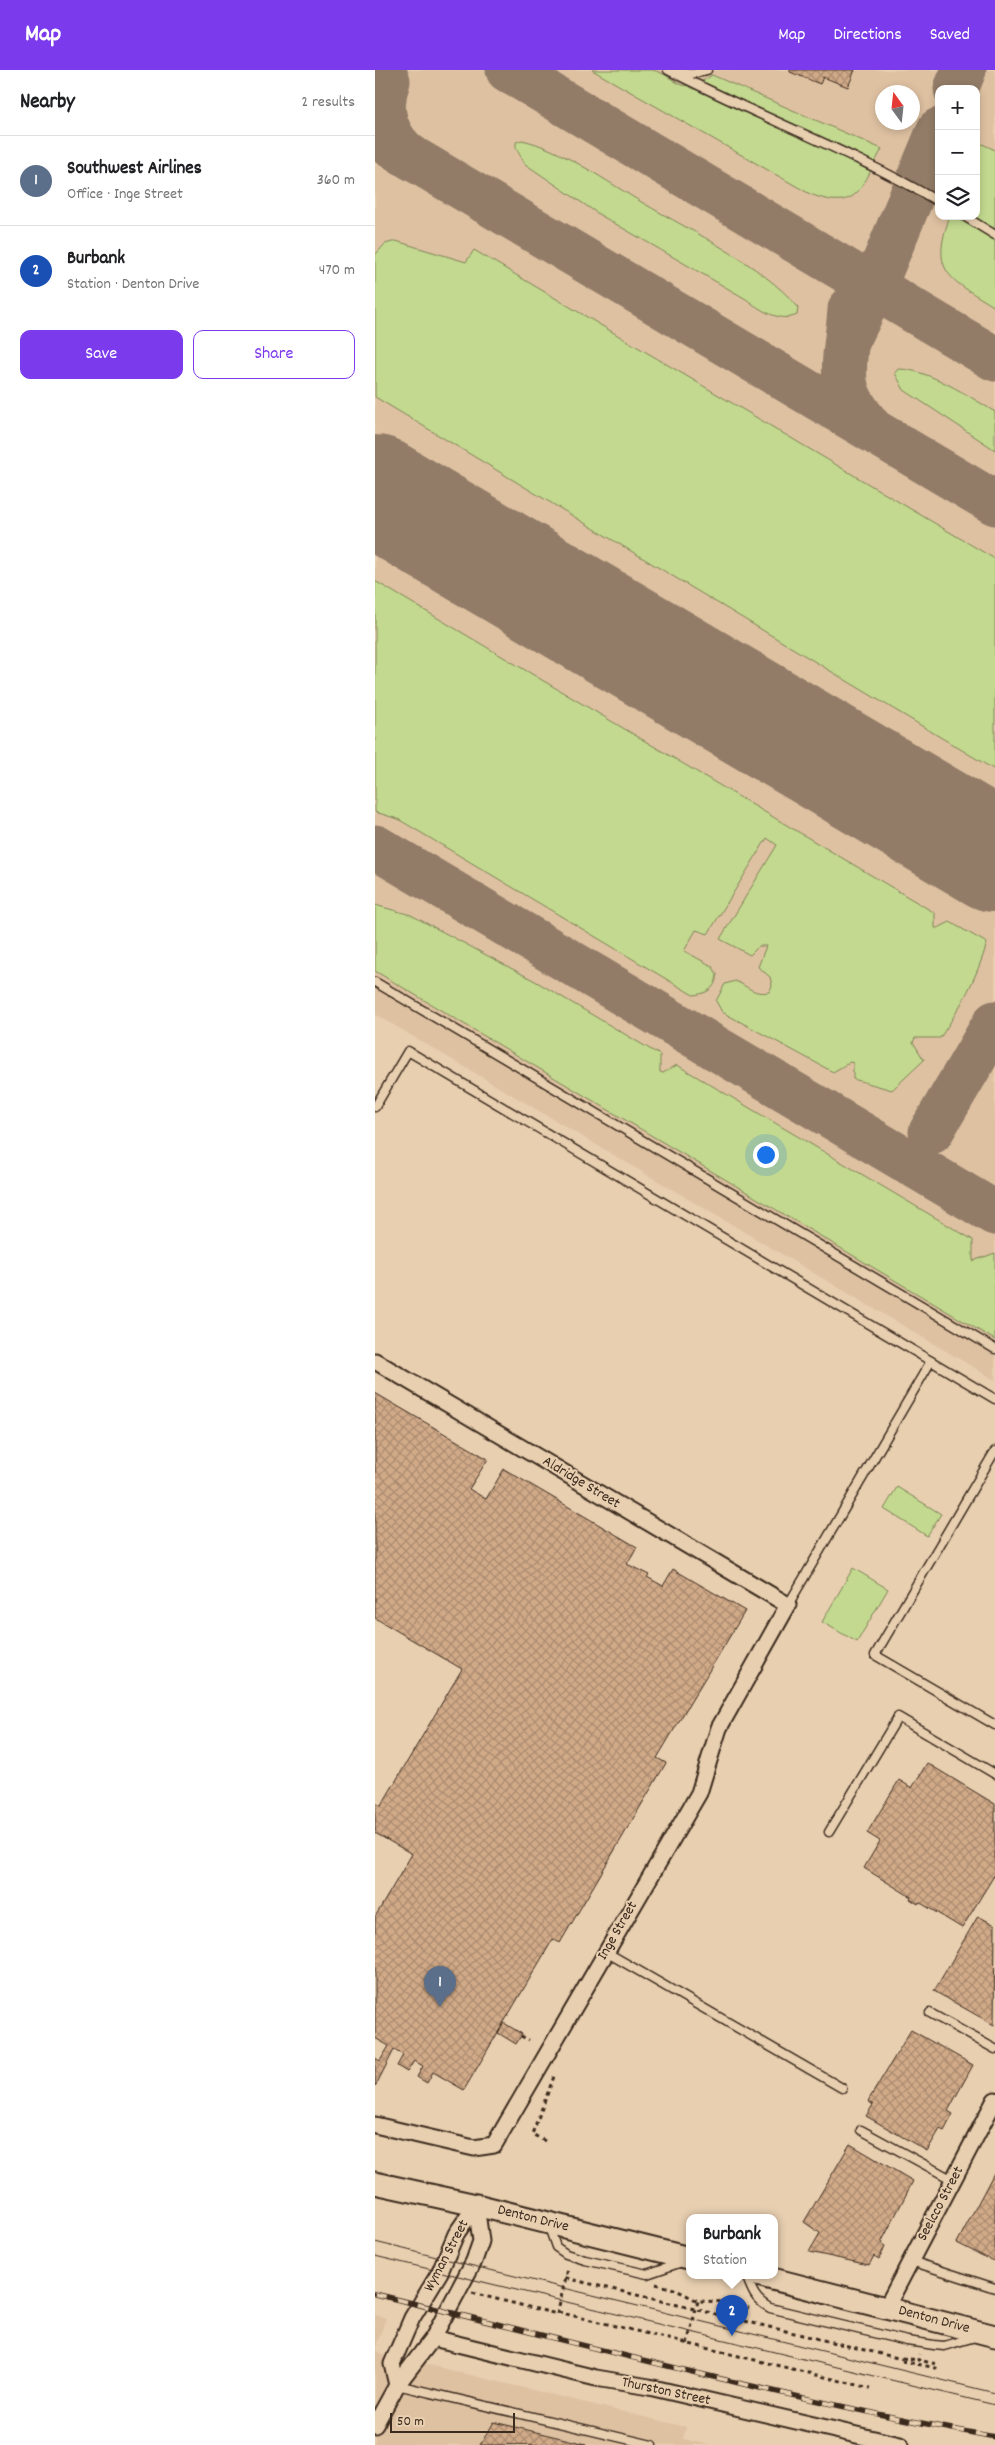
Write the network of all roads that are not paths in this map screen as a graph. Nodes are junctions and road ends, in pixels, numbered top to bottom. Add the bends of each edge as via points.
1 (669, 70) edge
2 (707, 70) edge
3 (935, 200) edge
4 (970, 220) edge
5 (995, 234) edge
6 (375, 982) edge
7 (375, 1107) edge
8 (995, 1349) edge
9 (375, 1361) edge
10 (931, 1362) junction
11 (995, 1399) edge
12 (995, 1451) edge
13 (788, 1605) junction
14 (995, 1725) edge
15 (995, 1774) edge
16 (829, 1832) dead end
17 (605, 1952) junction
18 (930, 2013) dead end
19 (995, 2049) edge
20 (842, 2088) dead end
21 (995, 2100) edge
22 (375, 2125) edge
23 (861, 2130) dead end
24 (953, 2180) junction
25 (375, 2183) edge
26 (476, 2205) junction
27 (686, 2257) edge
28 (911, 2261) junction
29 (748, 2279) edge
30 (773, 2279) edge
31 (995, 2288) edge
32 (886, 2308) junction
33 (991, 2333) edge
34 (433, 2338) junction
35 (397, 2386) junction
36 (375, 2425) edge
37 (651, 2445) edge
38 (900, 2445) edge

1 - 2 lane via 693,74
1 - 3 lane via 839,149
4 - 5 lane
6 - 8 lane
7 - 10 lane via 408,1051
9 - 13 street, Aldridge Street
10 - 11 lane
10 - 13 lane
12 - 14 lane via 875,1655
13 - 17 street, Inge Street via 719,1728 699,1793
15 - 16 lane via 898,1717
17 - 20 lane
17 - 22 street, Inge Street via 494,2145 474,2148
18 - 19 lane
21 - 24 street, Seelcco Street
23 - 24 lane
24 - 28 street, Seelcco Street
25 - 26 main road, Denton Drive
26 - 27 main road, Denton Drive
26 - 34 street, Wyman Street via 480,2247
26 - 35 street, Wyman Street via 456,2234 440,2272 412,2318 392,2364
28 - 31 lane
28 - 32 street, Seelcco Street
29 - 33 lane via 753,2293 770,2308 907,2341 944,2346
30 - 32 main road, Denton Drive
32 - 33 main road, Denton Drive
34 - 35 street, Wyman Street
34 - 38 street, Thurston Street via 596,2378
35 - 36 street, Wyman Street
35 - 37 lane

